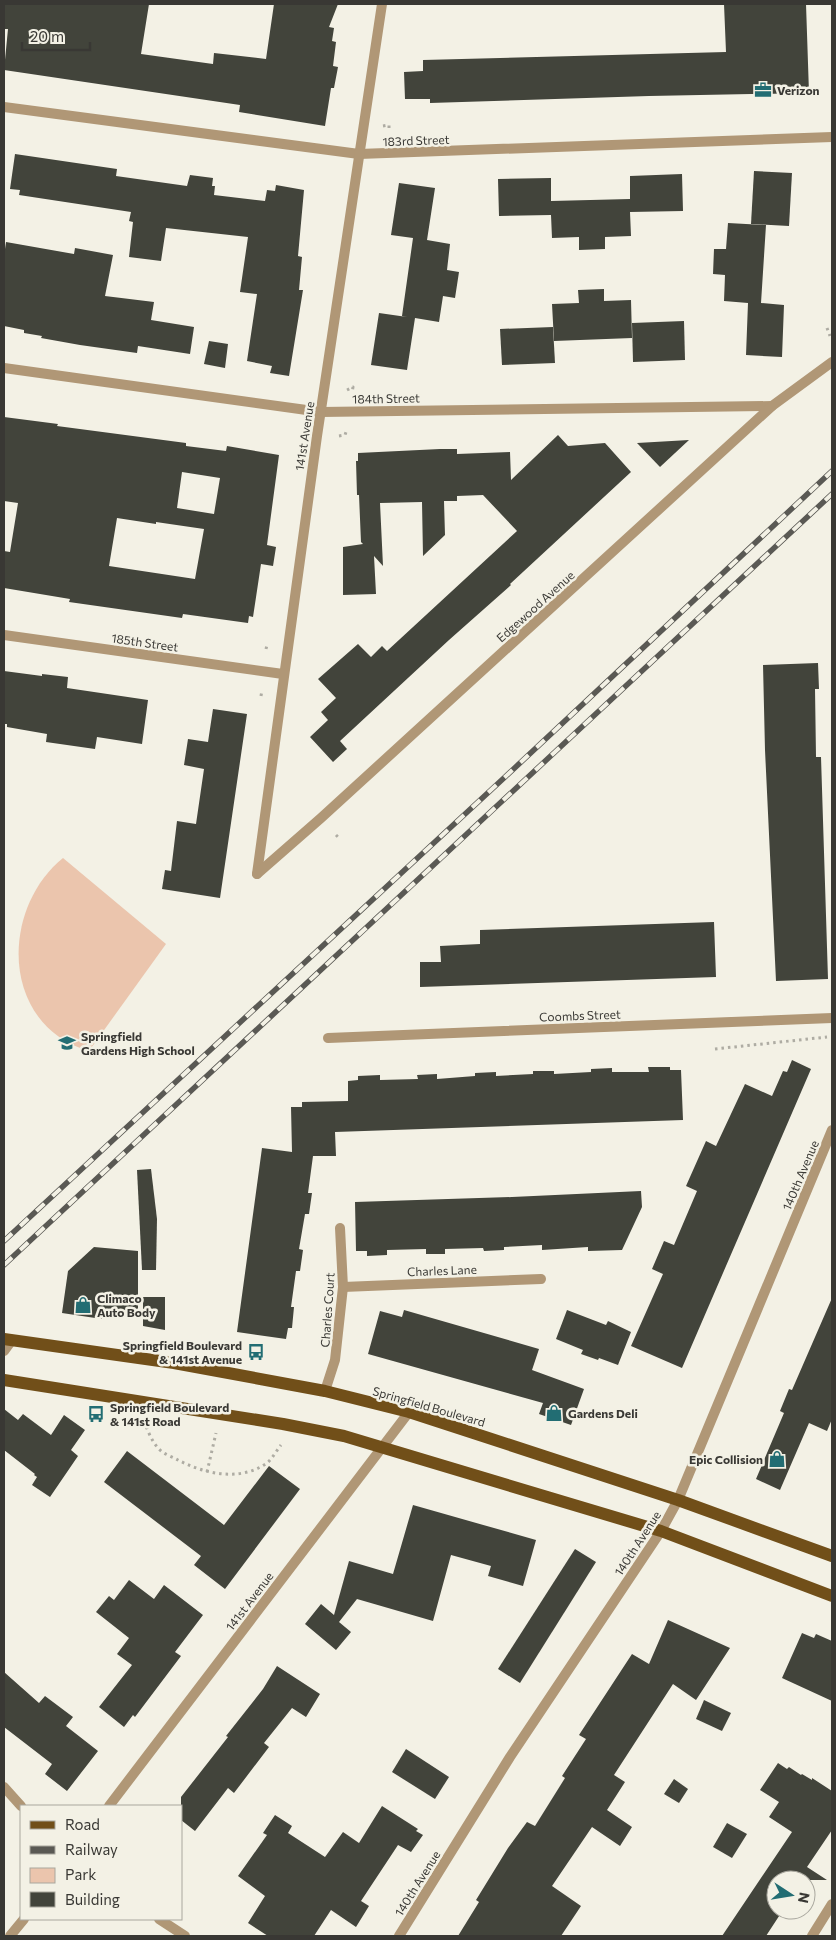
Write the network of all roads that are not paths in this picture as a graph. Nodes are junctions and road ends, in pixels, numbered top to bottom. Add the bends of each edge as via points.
1 (382, 4) edge
2 (4, 107) edge
3 (832, 137) edge
4 (359, 154) junction
5 (832, 362) edge
6 (4, 368) edge
7 (772, 406) junction
8 (321, 412) junction
9 (4, 635) edge
10 (283, 674) junction
11 (257, 874) joint
12 (832, 1018) edge
13 (328, 1038) dead end
14 (832, 1130) edge
15 (340, 1228) dead end
16 (542, 1279) dead end
17 (343, 1287) junction
18 (8, 1339) edge
19 (4, 1351) edge
20 (4, 1380) edge
21 (324, 1391) junction
22 (409, 1412) junction
23 (381, 1448) junction
24 (678, 1500) junction
25 (661, 1531) junction
26 (832, 1556) edge
27 (832, 1596) edge
28 (4, 1787) edge
29 (20, 1805) edge
30 (110, 1805) edge
31 (832, 1904) edge
32 (23, 1920) edge
33 (161, 1920) edge
34 (10, 1936) edge
35 (185, 1936) edge
36 (399, 1936) edge
37 (812, 1936) edge

1 - 4 street, 141st Avenue
2 - 4 street, 183rd Street
3 - 4 street, 183rd Street
4 - 8 street, 141st Avenue
5 - 7 street, Edgewood Avenue
6 - 8 street, 184th Street
7 - 8 street, 184th Street
7 - 11 street, Edgewood Avenue
8 - 10 street, 141st Avenue
9 - 10 street, 185th Street
10 - 11 street, 141st Avenue
12 - 13 street, Coombs Street
14 - 24 street, 140th Avenue
15 - 17 street, Charles Court
16 - 17 street, Charles Lane
17 - 21 street, Charles Court via 335,1360
18 - 19 street
18 - 21 main road, Springfield Boulevard via 174,1363
20 - 23 main road via 283,1424 344,1436
21 - 22 main road, Springfield Boulevard
22 - 23 street, 141st Avenue
22 - 24 main road, Springfield Boulevard
23 - 25 main road
23 - 30 street, 141st Avenue
24 - 25 street, 140th Avenue
24 - 26 main road, Springfield Boulevard
25 - 27 main road
25 - 36 street, 140th Avenue via 510,1757
28 - 29 street
31 - 37 street
32 - 34 street
33 - 35 street

